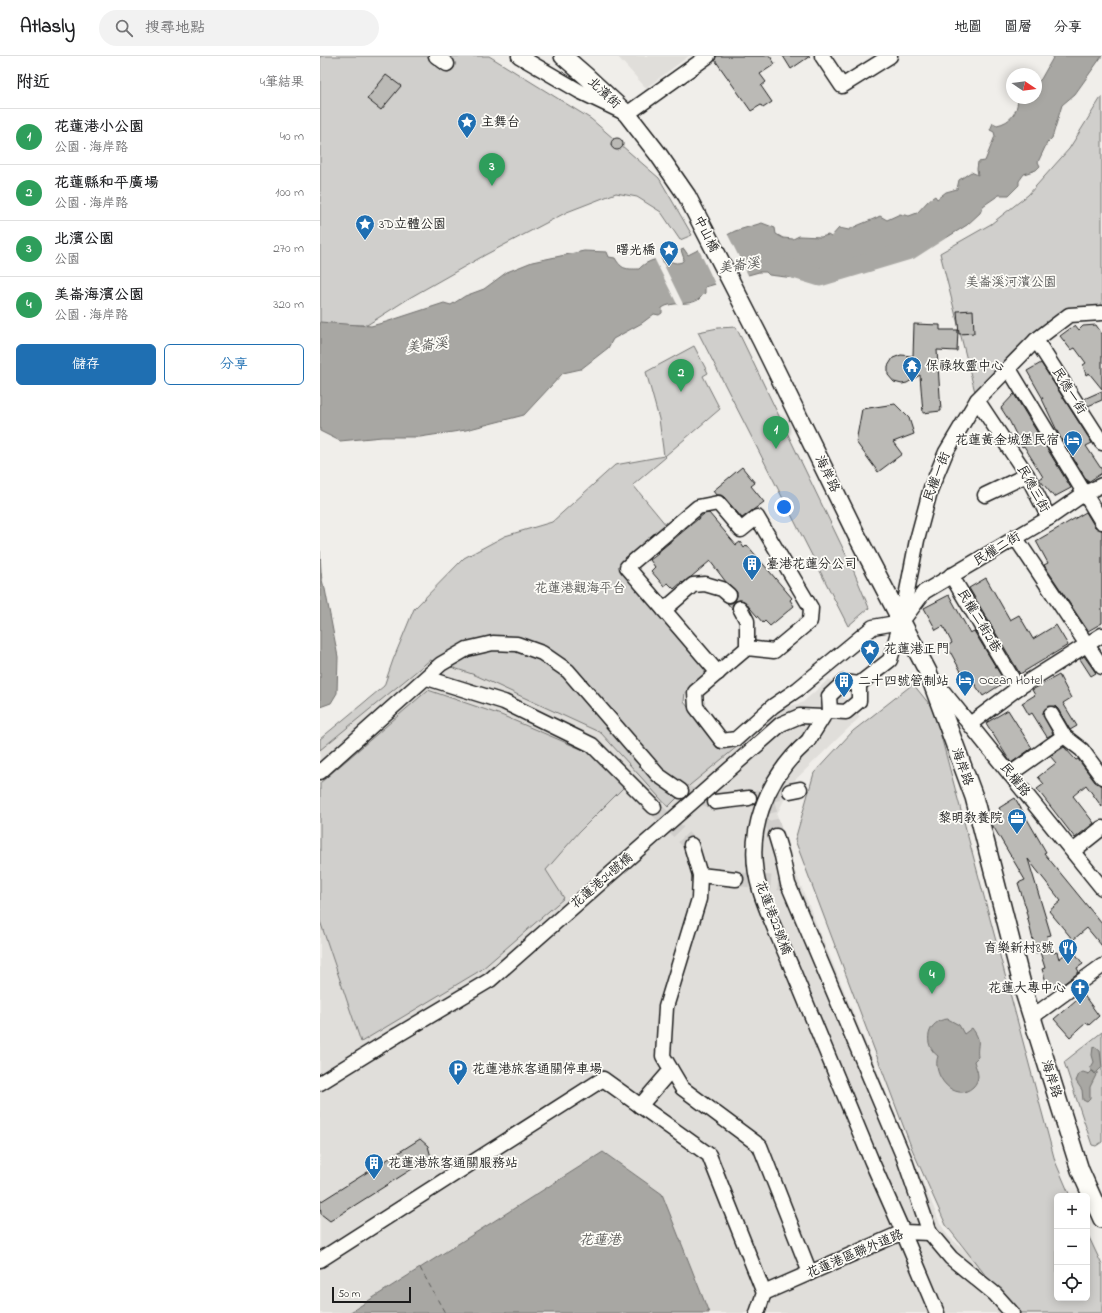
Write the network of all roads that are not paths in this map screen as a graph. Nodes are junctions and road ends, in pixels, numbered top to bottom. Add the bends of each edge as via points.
1 (519, 56) edge
2 (563, 56) edge
3 (708, 56) edge
4 (822, 56) edge
5 (890, 56) edge
6 (627, 114) junction
7 (1102, 313) edge
8 (761, 340) joint
9 (1036, 340) junction
10 (1008, 369) junction
11 (977, 400) junction
12 (1102, 443) edge
13 (1027, 475) junction
14 (1102, 485) edge
15 (1085, 493) junction
16 (985, 495) dead end
17 (1049, 518) junction
18 (1102, 522) edge
19 (1015, 537) junction
20 (952, 575) junction
21 (729, 595) dead end
22 (740, 608) dead end
23 (664, 610) junction
24 (901, 622) junction
25 (1102, 635) edge
26 (1088, 644) junction
27 (747, 648) junction
28 (1102, 667) edge
29 (928, 672) junction
30 (718, 673) junction
31 (427, 678) junction
32 (859, 684) junction
33 (1018, 688) junction
34 (826, 714) junction
35 (1051, 714) dead end
36 (970, 724) junction
37 (1064, 736) junction
38 (320, 772) edge
39 (1010, 774) junction
40 (1102, 777) edge
41 (681, 791) tunnel mouth
42 (749, 798) tunnel mouth
43 (715, 802) tunnel mouth
44 (654, 807) tunnel mouth
45 (1102, 828) edge
46 (776, 836) tunnel mouth
47 (691, 845) tunnel mouth
48 (1072, 851) junction
49 (700, 875) junction
50 (736, 879) tunnel mouth
51 (1102, 888) edge
52 (1102, 966) edge
53 (1032, 1017) junction
54 (671, 1070) junction
55 (320, 1083) edge
56 (640, 1106) junction
57 (1102, 1219) edge
58 (903, 1232) junction
59 (930, 1233) junction
60 (320, 1260) edge
61 (810, 1273) junction
62 (764, 1293) junction
63 (758, 1313) edge
64 (937, 1313) edge
65 (1012, 1313) edge

1 - 6 street via 579,91
2 - 6 main road, 北濱街
3 - 6 street
4 - 5 street via 842,86
6 - 8 main road, 中山橋 via 687,196
7 - 9 street, 民權一街 via 1069,315
8 - 24 main road, 海岸路
9 - 10 street, 民權一街
9 - 12 street, 民德一街
10 - 11 street, 民權一街
10 - 15 street
11 - 13 street, 民德三街
11 - 24 street, 民權一街 via 946,452 931,488 917,540
13 - 16 street
13 - 17 street, 民德三街
14 - 15 street, 民權二街
15 - 17 street, 民權二街
15 - 18 street
17 - 19 street, 民權二街
19 - 20 street, 民權二街
19 - 26 street
20 - 24 street, 民權二街 via 924,592
20 - 33 street, 民權二街2巷
21 - 23 street via 711,585 693,585
22 - 27 street via 747,622
23 - 27 street via 627,567 698,507 718,503 741,530 758,517 811,608 810,621 774,651
23 - 30 street
24 - 29 main road, 海岸路
24 - 30 street via 873,627 798,689 772,706 736,739 722,741 696,708 695,692
24 - 32 street, 民權一街 via 890,660
25 - 26 street
26 - 28 street
26 - 33 street
27 - 30 street
29 - 36 street, 民權路
29 - 53 main road, 海岸路 via 974,797
31 - 38 street
31 - 41 street via 441,664 467,649 493,643 517,644 542,653 568,671 658,775
31 - 44 street via 504,702 592,745
32 - 34 street via 844,682 829,696
32 - 34 street via 860,701 846,712
33 - 36 street
34 - 55 street, 花蓮港24號橋, bridge via 800,716 781,724 490,980
34 - 58 street, 花蓮港22號橋, bridge via 808,741 787,761 771,785 760,812 755,840 756,868 760,891
35 - 37 street
36 - 39 street, 民權路
37 - 39 street
37 - 40 street via 1082,750
39 - 48 street, 民權路
42 - 43 street
45 - 48 street
46 - 59 street via 788,884 904,1158
47 - 49 street
48 - 51 street, 民權路
49 - 50 street
49 - 54 street via 699,899 666,1007 663,1056
52 - 53 street
53 - 57 main road, 海岸路 via 1080,1170
54 - 56 street
54 - 61 street via 682,1088 760,1146
56 - 60 street via 603,1079
56 - 62 street via 709,1155
58 - 59 street, 花蓮港區聯外道路
58 - 61 street, 花蓮港區聯外道路
58 - 64 street, 花蓮港22號橋
59 - 65 street via 951,1258 995,1294
61 - 62 street, 花蓮港區聯外道路
62 - 63 street

